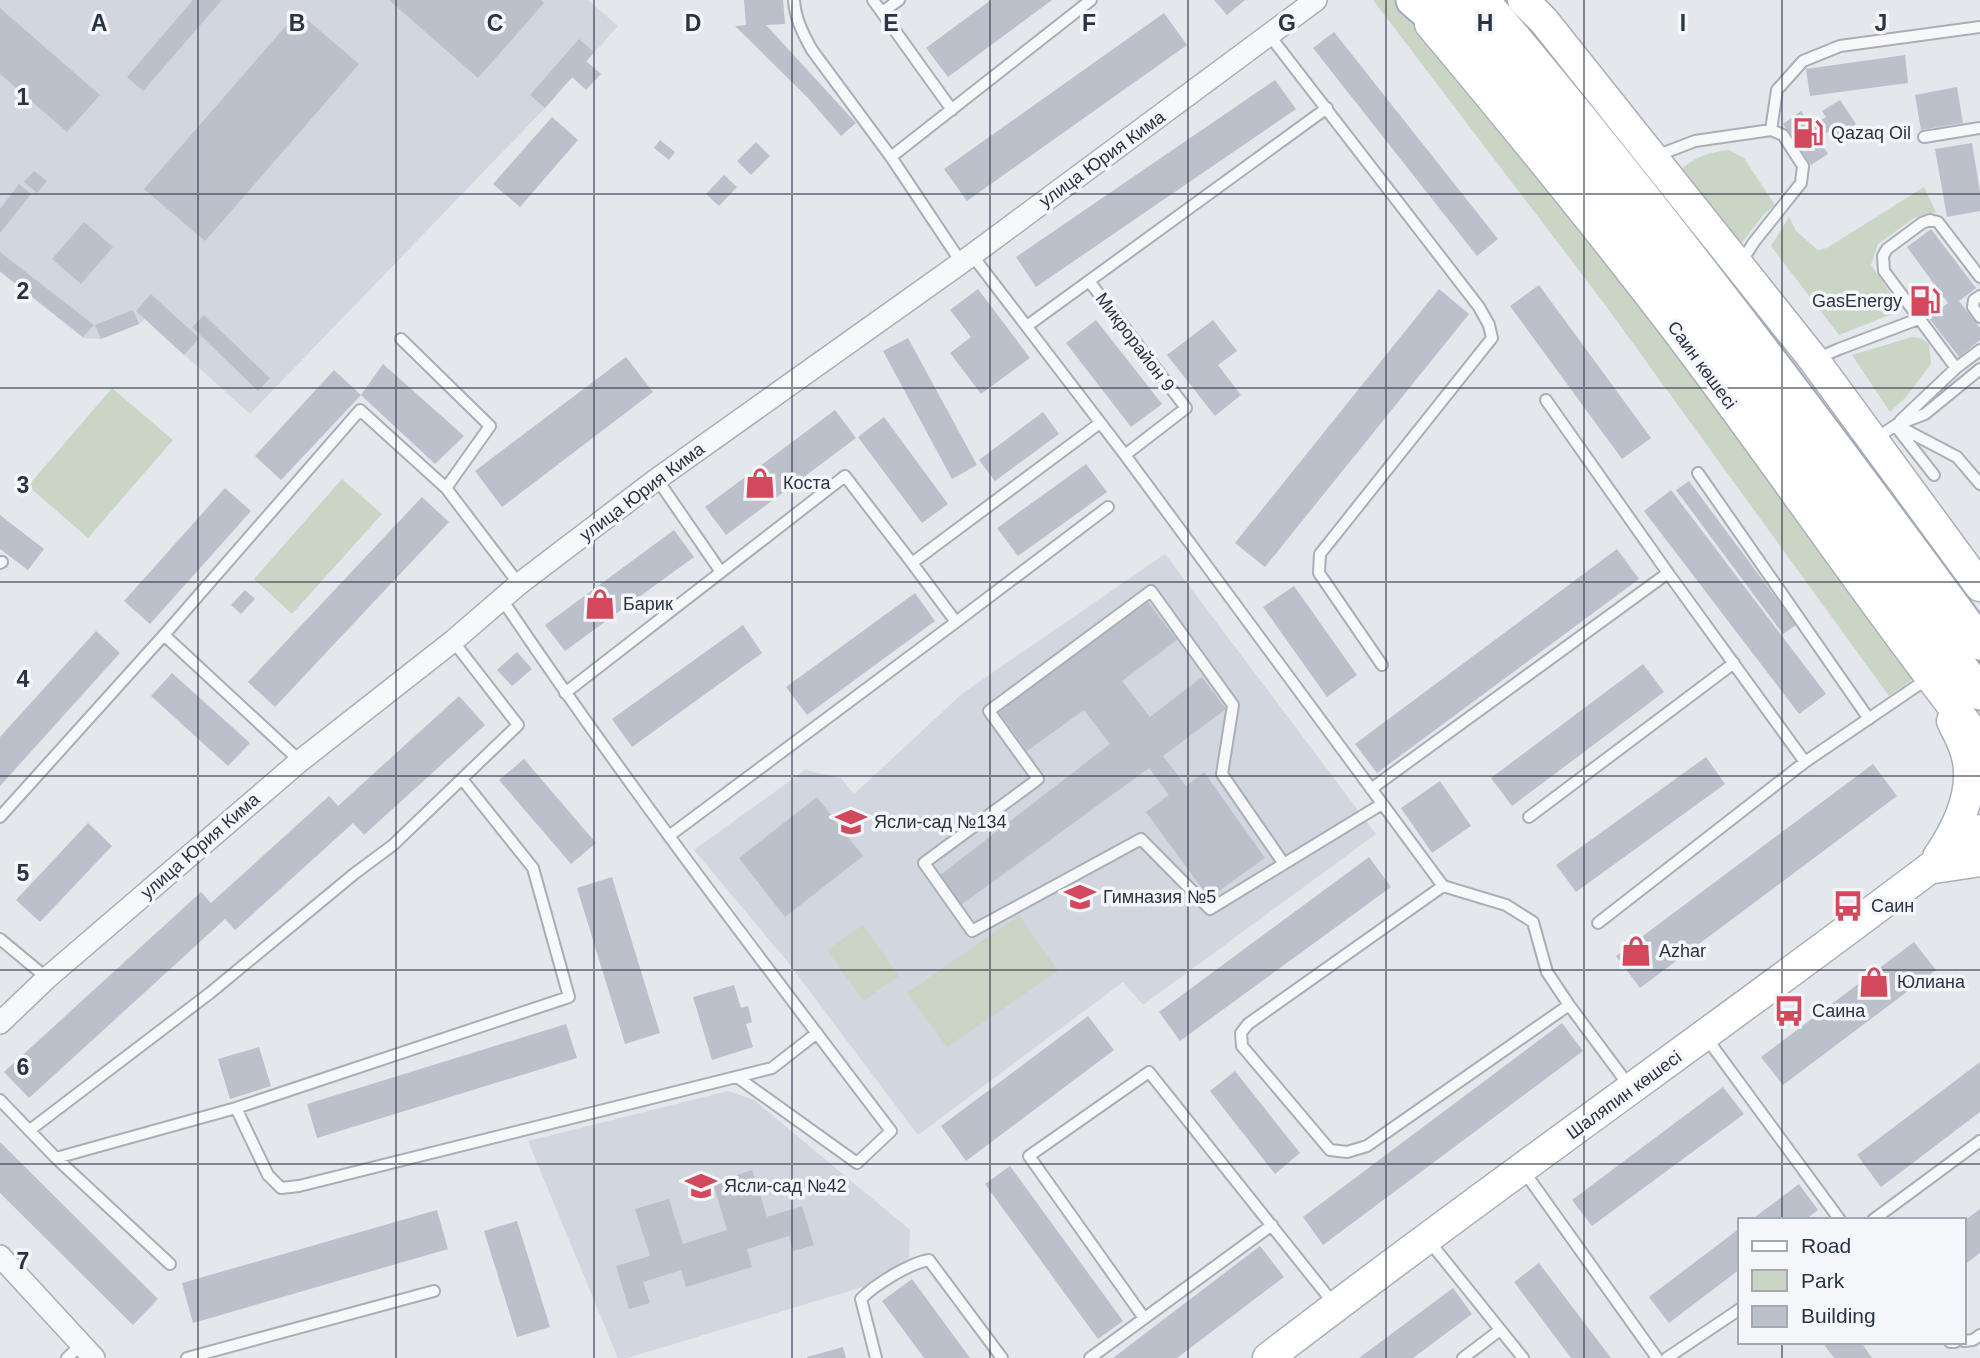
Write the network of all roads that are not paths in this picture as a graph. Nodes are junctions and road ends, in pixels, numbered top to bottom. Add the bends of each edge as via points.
1 (794, 0) edge
2 (873, 0) edge
3 (899, 0) edge
4 (1091, 0) edge
5 (1316, 0) edge
6 (1411, 0) edge
7 (1446, 0) edge
8 (1482, 0) edge
9 (1493, 0) edge
10 (1523, 0) edge
11 (882, 12) junction
12 (1980, 27) edge
13 (1270, 36) junction
14 (1521, 46) junction
15 (1511, 82) junction
16 (1327, 108) junction
17 (952, 110) junction
18 (1980, 128) edge
19 (1771, 130) junction
20 (1924, 137) dead end
21 (891, 157) junction
22 (1652, 158) junction
23 (966, 258) junction
24 (1738, 267) junction
25 (1980, 277) edge
26 (1089, 281) junction
27 (1980, 296) edge
28 (1980, 317) edge
29 (1921, 318) junction
30 (1027, 326) junction
31 (401, 339) dead end
32 (1980, 350) edge
33 (1814, 360) junction
34 (1956, 368) junction
35 (1980, 369) edge
36 (1546, 400) dead end
37 (1100, 423) junction
38 (1884, 433) junction
39 (1125, 455) junction
40 (1698, 473) dead end
41 (1934, 475) dead end
42 (657, 479) junction
43 (1980, 484) edge
44 (446, 488) junction
45 (1108, 506) dead end
46 (912, 563) junction
47 (721, 572) junction
48 (1668, 573) junction
49 (519, 584) junction
50 (1980, 586) edge
51 (501, 598) junction
52 (956, 622) junction
53 (164, 635) junction
54 (453, 641) junction
55 (1980, 643) edge
56 (1734, 663) junction
57 (1382, 664) dead end
58 (1930, 677) junction
59 (565, 693) junction
60 (1980, 693) edge
61 (1869, 719) junction
62 (1980, 741) edge
63 (300, 761) junction
64 (1805, 762) junction
65 (462, 779) junction
66 (1371, 789) junction
67 (1382, 804) junction
68 (0, 817) edge
69 (1529, 817) dead end
70 (1980, 831) edge
71 (669, 836) junction
72 (1980, 861) edge
73 (1284, 864) junction
74 (1930, 869) junction
75 (1443, 886) junction
76 (1598, 923) dead end
77 (0, 939) edge
78 (47, 978) junction
79 (1569, 1005) junction
80 (0, 1023) edge
81 (817, 1033) junction
82 (1705, 1036) junction
83 (737, 1077) junction
84 (1632, 1090) junction
85 (0, 1100) edge
86 (236, 1108) junction
87 (30, 1130) junction
88 (1980, 1141) edge
89 (56, 1158) junction
90 (1522, 1169) junction
91 (1839, 1218) edge
92 (1876, 1218) edge
93 (1272, 1225) junction
94 (1427, 1239) junction
95 (0, 1256) edge
96 (170, 1264) dead end
97 (434, 1291) dead end
98 (1335, 1306) junction
99 (1738, 1311) edge
100 (1144, 1318) junction
101 (1500, 1329) junction
102 (81, 1353) edge
103 (187, 1358) edge
104 (876, 1358) edge
105 (1002, 1358) edge
106 (1090, 1358) edge
107 (1268, 1358) edge
108 (1463, 1358) edge
109 (1522, 1358) edge
110 (1657, 1358) edge
111 (1667, 1358) edge

1 - 21 lane via 811,50
2 - 11 lane
3 - 11 lane
4 - 17 lane
5 - 13 street, улица Юрия Кима
6 - 15 main road
6 - 58 main road, Саин көшесі via 1673,325
7 - 15 main road, Саин көшесі
8 - 14 main road
9 - 14 main road
10 - 22 main road
11 - 17 lane
12 - 19 lane via 1840,46 1803,61 1777,90
13 - 16 lane
13 - 23 street, улица Юрия Кима
14 - 55 main road via 1719,296
15 - 60 main road, Саин көшесі via 1574,154
16 - 26 lane
16 - 57 lane via 1479,307 1492,338 1320,554 1319,573
17 - 21 lane
18 - 20 lane
19 - 22 lane via 1695,141
19 - 24 lane via 1783,135 1804,174
21 - 23 lane
22 - 24 main road
23 - 30 lane
23 - 42 street, улица Юрия Кима
24 - 33 main road
25 - 29 lane via 1938,222 1922,223 1883,256 1884,271
26 - 30 lane
26 - 39 lane, Микрорайон 9 via 1186,408
27 - 28 lane via 1973,307
29 - 33 lane
29 - 34 lane
30 - 37 lane
31 - 44 lane via 490,426
32 - 34 lane
33 - 38 main road
34 - 38 lane
35 - 38 lane via 1925,414
36 - 48 lane
37 - 39 lane
37 - 46 lane
38 - 41 lane
38 - 43 lane via 1957,457
38 - 50 main road
39 - 66 lane
40 - 61 lane
42 - 47 lane
42 - 49 street, улица Юрия Кима
44 - 49 lane
44 - 53 lane via 360,410
45 - 52 lane
46 - 47 lane via 845,476
46 - 52 lane
47 - 59 lane
48 - 56 lane
48 - 66 lane
49 - 51 street, улица Юрия Кима
51 - 54 street, улица Юрия Кима
51 - 59 lane
52 - 71 lane
53 - 63 lane
53 - 68 lane
54 - 63 street, улица Юрия Кима
54 - 65 lane via 518,725
56 - 64 lane
56 - 69 lane
58 - 61 lane
58 - 62 main road, Саин көшесі
58 - 74 main road via 1965,747 1969,766 1964,808
59 - 71 lane
61 - 64 lane
63 - 78 street, улица Юрия Кима
64 - 76 lane
65 - 86 lane via 533,868 569,997
65 - 87 lane via 393,845
66 - 67 lane
67 - 73 lane
67 - 75 lane
70 - 74 main road, Шаляпин көшесі
71 - 81 lane
72 - 74 main road
73 - 73 lane via 1210,909 1141,839 972,931 924,863 1038,779 989,711 1151,591 1233,705 1222,774
74 - 82 main road, Шаляпин көшесі
75 - 79 lane via 1506,905 1533,922 1547,972
75 - 79 lane via 1241,1033 1242,1045 1330,1150 1347,1152 1367,1146
77 - 78 lane
78 - 80 street, улица Юрия Кима
79 - 84 lane
81 - 83 lane via 772,1068
81 - 83 lane via 891,1131 858,1163
82 - 84 main road, Шаляпин көшесі
82 - 91 lane
83 - 86 lane via 281,1188 268,1175
84 - 90 main road, Шаляпин көшесі
85 - 87 lane
86 - 89 lane
87 - 89 lane
88 - 92 lane
89 - 96 lane
90 - 94 main road, Шаляпин көшесі
90 - 110 lane
93 - 98 lane
93 - 100 lane
93 - 100 lane via 1149,1072 1028,1156
94 - 98 main road, Шаляпин көшесі
94 - 101 lane
95 - 102 street
97 - 103 lane
98 - 107 main road, Шаляпин көшесі
99 - 111 lane
100 - 106 lane
101 - 108 lane
101 - 109 lane
104 - 105 lane via 861,1299 870,1289 929,1261

